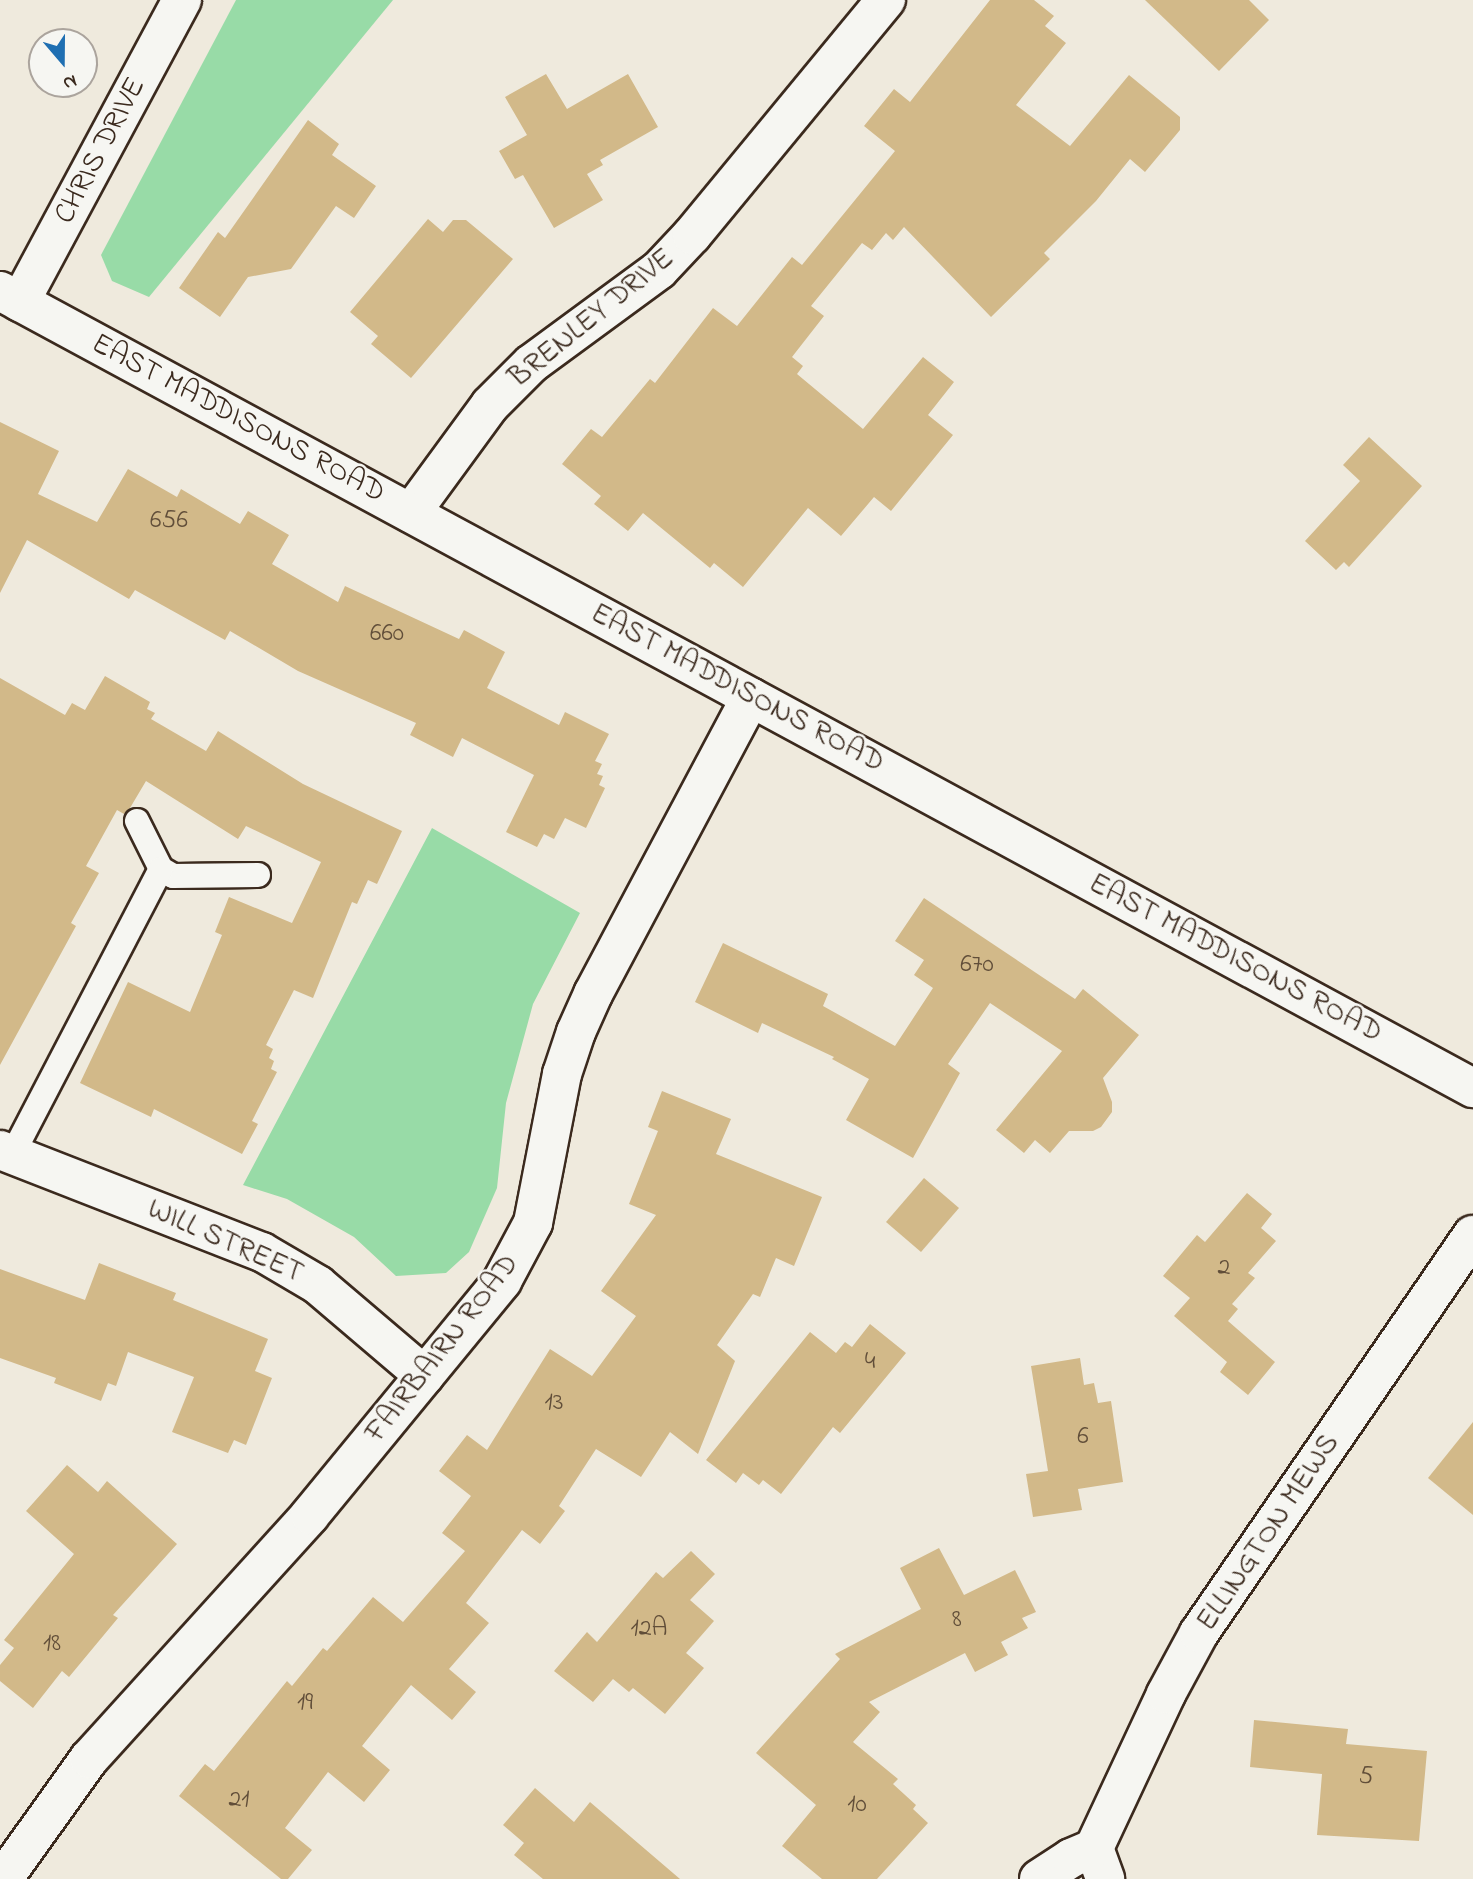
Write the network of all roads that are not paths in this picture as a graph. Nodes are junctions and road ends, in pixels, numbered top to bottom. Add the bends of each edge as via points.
1 (182, 0) edge
2 (886, 0) edge
3 (10, 297) edge
4 (411, 513) junction
5 (751, 697) junction
6 (137, 821) dead end
7 (161, 869) junction
8 (258, 875) dead end
9 (1473, 1088) edge
10 (6, 1153) edge
11 (1473, 1235) edge
12 (425, 1377) junction
13 (1100, 1863) edge
14 (4, 1879) edge
15 (1039, 1879) edge

1 - 3 street, CHRIS DRIVE
2 - 4 street, BRENLEY DRIVE via 659,270 531,364 490,405
3 - 4 street, EAST MADDISONS ROAD
4 - 5 street, EAST MADDISONS ROAD
5 - 9 street, EAST MADDISONS ROAD
5 - 12 street, FAIRBAIRN ROAD via 576,1032 562,1074 533,1223 520,1252
6 - 7 lane
7 - 8 lane via 189,878
7 - 10 lane
10 - 12 street, WILL STREET via 262,1252 318,1285
11 - 13 street, ELLINGTON MEWS via 1199,1633 1166,1694
12 - 14 street, FAIRBAIRN ROAD via 310,1515 89,1759
13 - 15 street, ELLINGTON MEWS via 1071,1858

